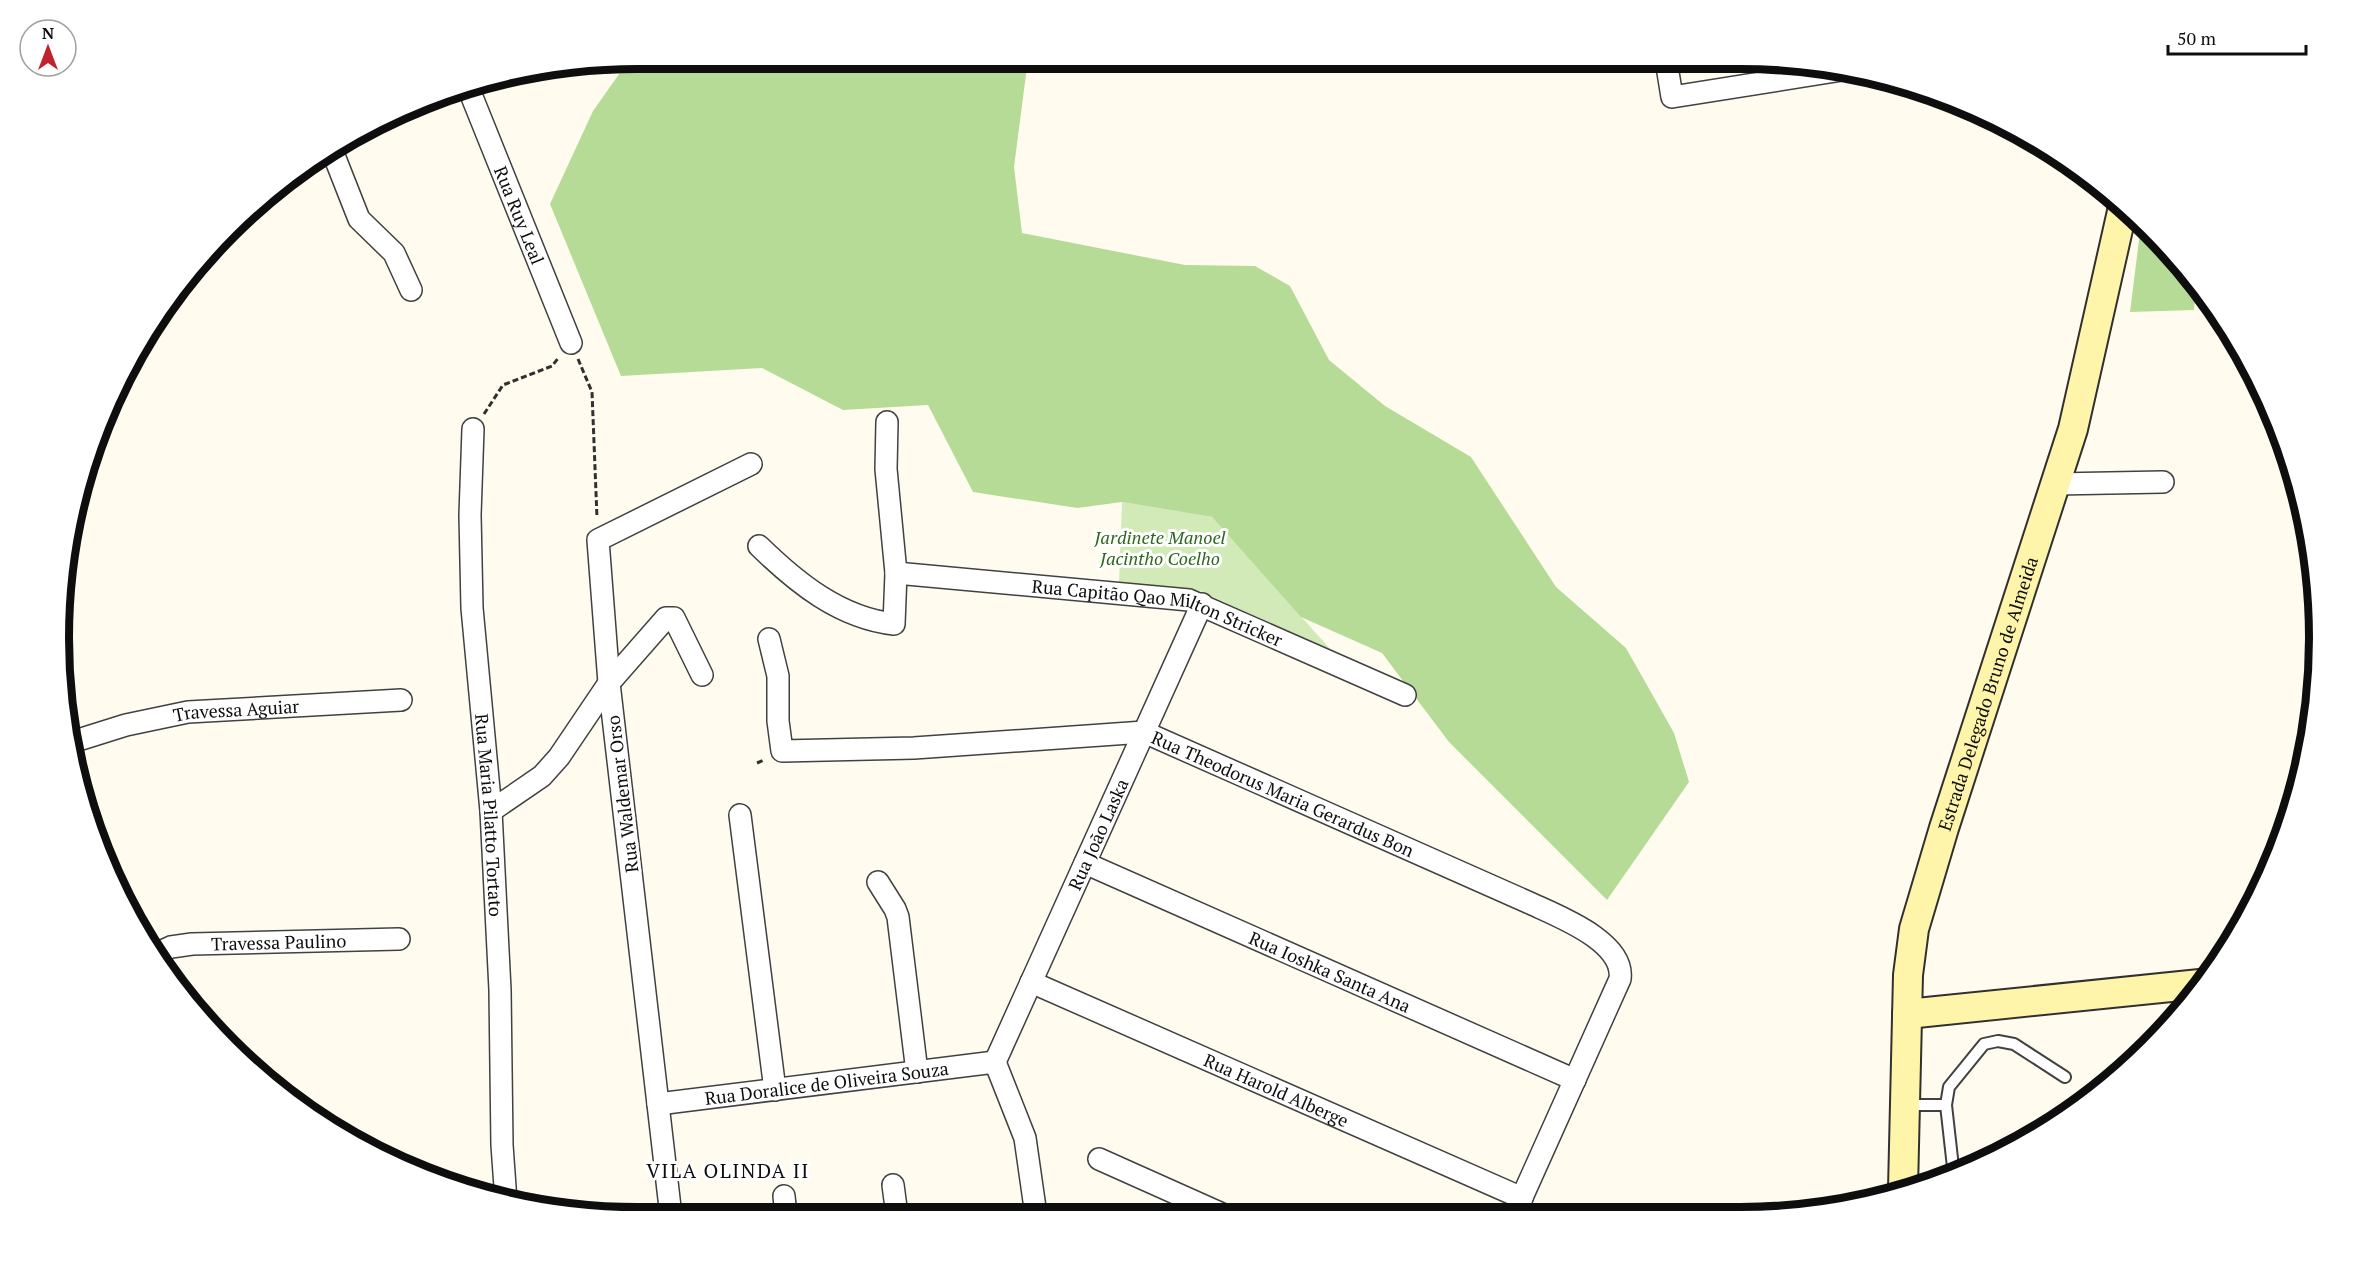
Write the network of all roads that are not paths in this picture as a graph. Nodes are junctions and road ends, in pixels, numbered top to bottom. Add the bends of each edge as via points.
1 (1667, 69) edge
2 (1815, 74) edge
3 (471, 94) edge
4 (335, 157) edge
5 (2121, 216) edge
6 (411, 290) dead end
7 (571, 343) road end
8 (887, 422) dead end
9 (473, 429) road end
10 (751, 464) dead end
11 (2163, 482) dead end
12 (2056, 484) junction
13 (759, 546) dead end
14 (896, 573) junction
15 (1202, 604) junction
16 (769, 639) dead end
17 (702, 675) dead end
18 (609, 683) junction
19 (1405, 695) dead end
20 (401, 700) dead end
21 (1144, 732) junction
22 (79, 740) edge
23 (491, 811) junction
24 (740, 815) dead end
25 (1085, 863) junction
26 (878, 882) dead end
27 (399, 939) dead end
28 (163, 951) edge
29 (1031, 982) junction
30 (2190, 985) edge
31 (1907, 1014) junction
32 (995, 1062) junction
33 (916, 1072) junction
34 (2065, 1077) dead end
35 (1575, 1080) junction
36 (775, 1090) junction
37 (658, 1104) junction
38 (1906, 1106) junction
39 (1946, 1106) junction
40 (1099, 1159) dead end
41 (1953, 1166) edge
42 (1903, 1183) edge
43 (893, 1185) dead end
44 (505, 1191) edge
45 (1519, 1206) edge
46 (670, 1207) edge
47 (896, 1207) edge
48 (1035, 1207) edge
49 (1206, 1207) edge

1 - 2 street via 1672,97
3 - 7 street, Rua Ruy Leal
4 - 6 street via 359,219 394,253
5 - 12 main road, Estrada Delegado Bruno de Almeida via 2073,429
8 - 14 street via 886,469
9 - 23 street, Rua Maria Pilatto Tortato via 472,609
10 - 18 street, Rua Waldemar Orso via 598,540
11 - 12 street
12 - 31 main road, Estrada Delegado Bruno de Almeida via 1920,905 1910,954
13 - 14 street via 824,599 864,620 894,624
14 - 15 street, Rua Capitão Qao Milton Stricker
15 - 19 street, Rua Capitão Qao Milton Stricker
15 - 21 street, Rua João Laska
16 - 21 street, Rua Theodorus Maria Gerardus Bon via 778,676 782,751 914,748
17 - 18 street via 670,616
18 - 23 street via 542,776
18 - 37 street, Rua Waldemar Orso
20 - 22 street, Travessa Aguiar via 188,712
21 - 25 street, Rua João Laska
21 - 35 street, Rua Theodorus Maria Gerardus Bon via 1551,913 1600,941 1619,961 1620,979
23 - 44 street, Rua Maria Pilatto Tortato
24 - 36 street
25 - 29 street, Rua João Laska
25 - 35 street, Rua Ioshka Santa Ana
26 - 33 street via 898,917
27 - 28 street, Travessa Paulino via 192,944
29 - 32 street, Rua João Laska
29 - 45 street, Rua Harold Alberge
30 - 31 main road
31 - 38 main road, Estrada Delegado Bruno de Almeida
32 - 33 street, Rua Doralice de Oliveira Souza
32 - 48 street via 1025,1138
33 - 36 street, Rua Doralice de Oliveira Souza
34 - 39 lane via 2014,1044 1984,1044 1949,1087
35 - 45 street
36 - 37 street, Rua Doralice de Oliveira Souza
37 - 46 street, Rua Waldemar Orso
38 - 39 lane
38 - 42 main road, Estrada Delegado Bruno de Almeida
39 - 41 lane
40 - 49 street
43 - 47 street

